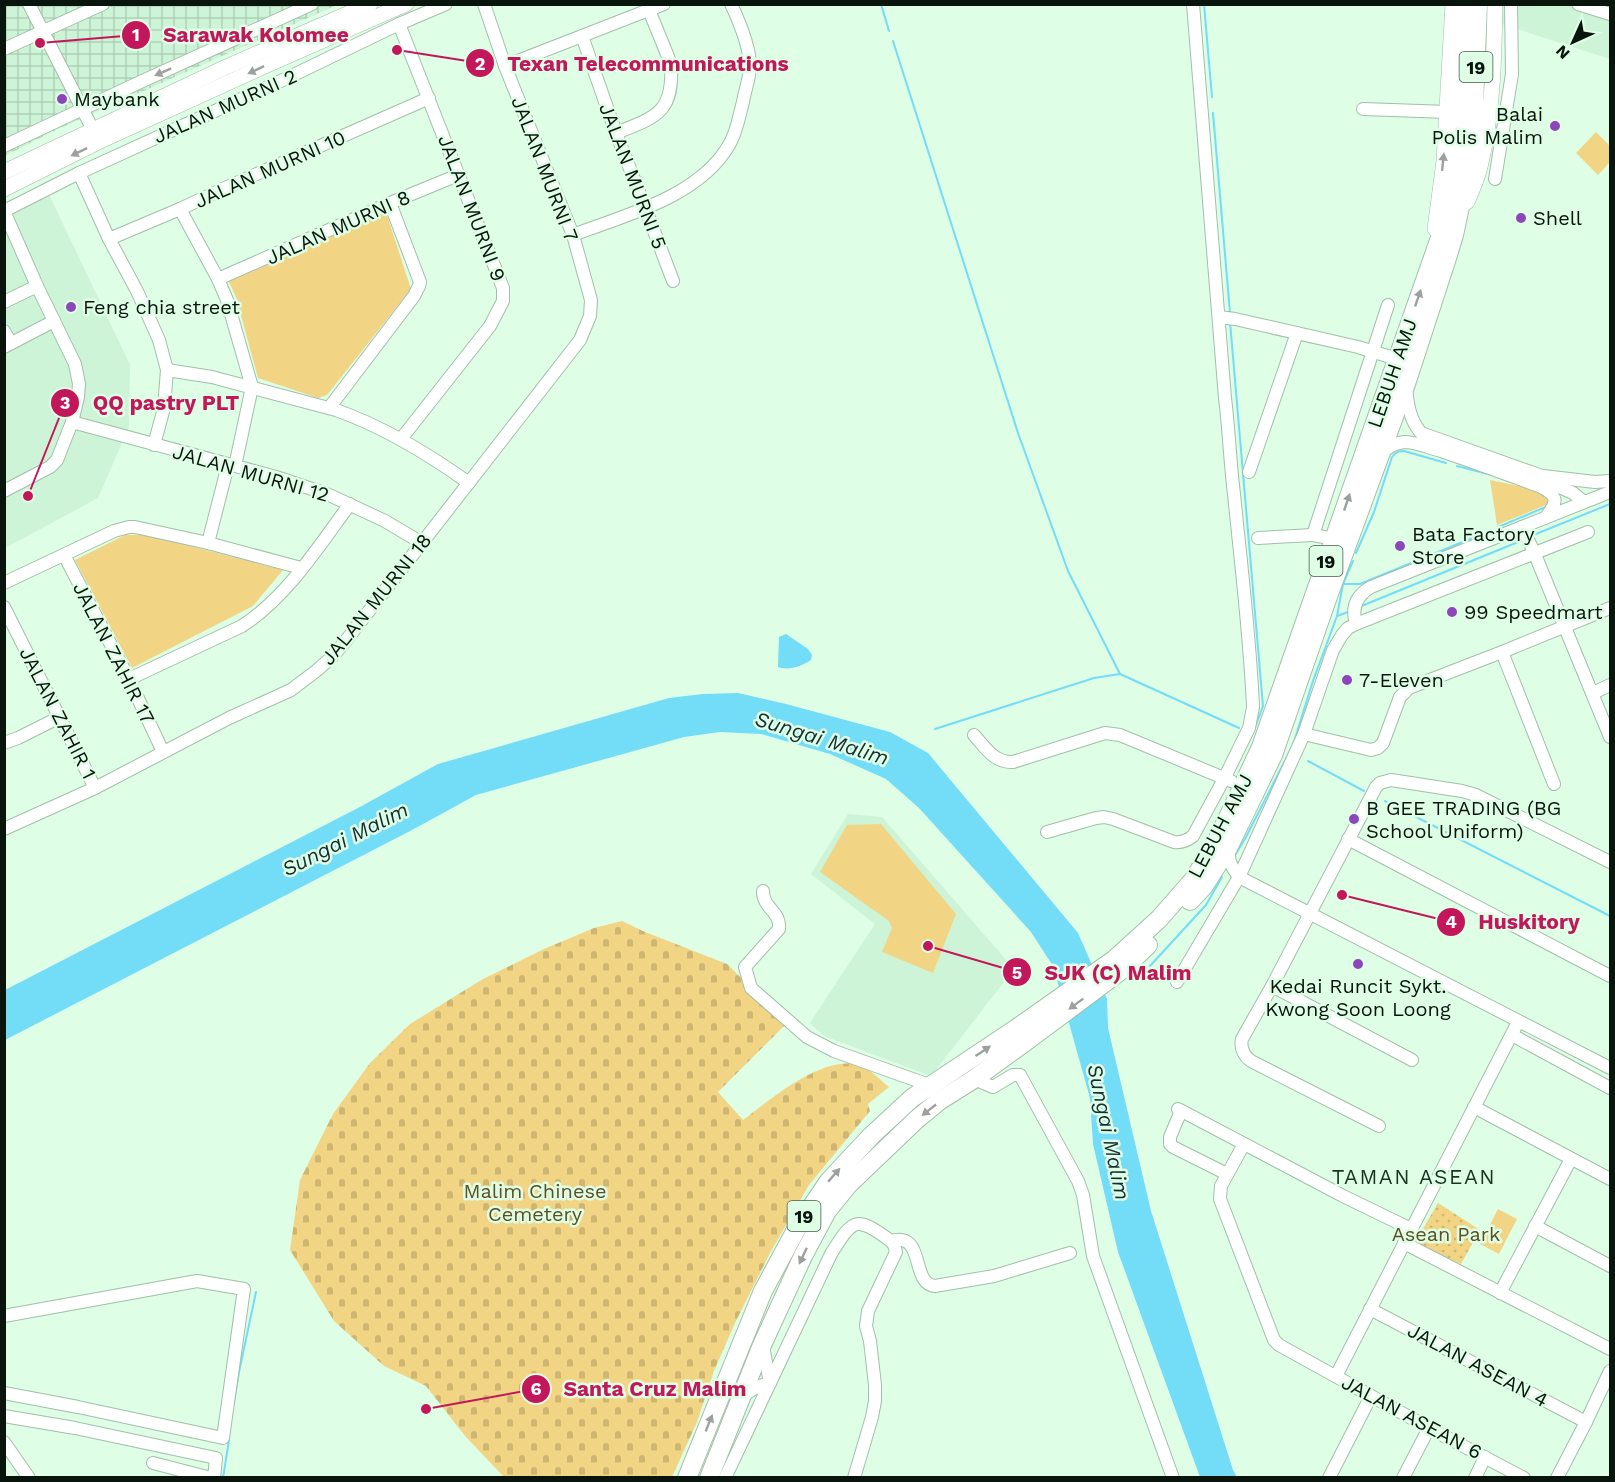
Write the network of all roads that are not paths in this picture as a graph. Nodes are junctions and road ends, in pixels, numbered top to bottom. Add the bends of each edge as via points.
1 (28, 4) edge
2 (103, 4) edge
3 (312, 4) edge
4 (370, 4) edge
5 (406, 4) edge
6 (446, 4) edge
7 (484, 4) edge
8 (664, 4) edge
9 (731, 4) edge
10 (1193, 4) edge
11 (1453, 4) edge
12 (1464, 4) edge
13 (1478, 4) edge
14 (1495, 4) edge
15 (1511, 4) edge
16 (1581, 5) edge
17 (649, 10) junction
18 (1611, 14) edge
19 (399, 24) junction
20 (42, 32) junction
21 (582, 36) junction
22 (4, 49) edge
23 (505, 66) junction
24 (429, 98) junction
25 (82, 109) junction
26 (1363, 109) dead end
27 (1460, 122) junction
28 (93, 130) junction
29 (616, 133) junction
30 (4, 146) edge
31 (4, 172) edge
32 (79, 173) junction
33 (458, 175) junction
34 (1495, 179) dead end
35 (4, 189) edge
36 (390, 203) junction
37 (645, 207) junction
38 (180, 209) junction
39 (4, 211) edge
40 (573, 235) junction
41 (110, 239) junction
42 (1452, 243) junction
43 (218, 279) junction
44 (673, 281) dead end
45 (37, 286) junction
46 (591, 300) joint
47 (4, 302) edge
48 (1388, 305) dead end
49 (1227, 318) junction
50 (54, 321) junction
51 (4, 331) edge
52 (1297, 333) junction
53 (8, 345) edge
54 (1374, 352) junction
55 (1397, 359) junction
56 (168, 370) junction
57 (1406, 384) junction
58 (252, 387) junction
59 (329, 408) junction
60 (72, 422) junction
61 (401, 439) junction
62 (154, 445) junction
63 (1380, 457) junction
64 (232, 465) junction
65 (1249, 472) dead end
66 (1541, 481) junction
67 (1611, 481) edge
68 (469, 483) junction
69 (4, 491) edge
70 (1611, 492) edge
71 (1584, 502) junction
72 (350, 504) junction
73 (1545, 518) junction
74 (1588, 532) dead end
75 (1313, 535) junction
76 (1258, 538) dead end
77 (1334, 539) junction
78 (1528, 539) junction
79 (208, 543) junction
80 (422, 543) junction
81 (64, 555) junction
82 (302, 568) junction
83 (4, 583) edge
84 (4, 607) edge
85 (1611, 608) edge
86 (1355, 618) junction
87 (1564, 626) junction
88 (1502, 652) junction
89 (129, 680) junction
90 (1611, 685) edge
91 (1593, 693) junction
92 (60, 717) junction
93 (1304, 734) junction
94 (974, 735) dead end
95 (1611, 736) edge
96 (4, 743) edge
97 (164, 752) junction
98 (1224, 779) junction
99 (1554, 784) dead end
100 (1244, 785) junction
101 (95, 788) junction
102 (4, 829) edge
103 (1047, 832) dead end
104 (1348, 839) junction
105 (1232, 840) junction
106 (1611, 862) edge
107 (1212, 875) junction
108 (1239, 877) junction
109 (763, 891) dead end
110 (1309, 913) junction
111 (1119, 964) junction
112 (1611, 976) edge
113 (1177, 982) dead end
114 (1272, 986) junction
115 (1518, 1022) junction
116 (1022, 1034) junction
117 (1512, 1035) junction
118 (1412, 1060) dead end
119 (1611, 1068) edge
120 (974, 1079) junction
121 (932, 1086) junction
122 (1611, 1088) edge
123 (1474, 1107) junction
124 (1379, 1126) dead end
125 (1244, 1143) junction
126 (1571, 1159) junction
127 (1227, 1174) junction
128 (1611, 1179) edge
129 (1535, 1226) junction
130 (1411, 1229) junction
131 (891, 1241) junction
132 (1404, 1244) junction
133 (1070, 1253) dead end
134 (1611, 1266) edge
135 (1500, 1293) junction
136 (1370, 1309) junction
137 (4, 1316) edge
138 (762, 1345) junction
139 (1611, 1349) edge
140 (1611, 1371) edge
141 (1334, 1375) junction
142 (770, 1383) junction
143 (4, 1393) edge
144 (1371, 1396) junction
145 (740, 1400) junction
146 (78, 1407) junction
147 (4, 1416) edge
148 (1586, 1422) junction
149 (75, 1428) junction
150 (1429, 1428) junction
151 (4, 1442) edge
152 (1485, 1457) junction
153 (153, 1463) dead end
154 (29, 1478) edge
155 (213, 1478) edge
156 (687, 1478) edge
157 (710, 1478) edge
158 (725, 1478) edge
159 (854, 1478) edge
160 (1173, 1478) edge
161 (1329, 1478) edge
162 (1403, 1478) edge
163 (1474, 1478) edge
164 (1524, 1478) edge
165 (1557, 1478) edge

1 - 20 street
2 - 20 street
3 -> 25 street
4 - 28 main road
5 -> 35 main road via 98,142
6 - 19 street, JALAN MURNI 2
7 - 23 street, JALAN MURNI 7
8 - 17 street
9 - 37 street via 748,50 750,68 734,135 719,159 699,179
10 - 49 street
11 - 27 main road
12 - 27 highway, LEBUH AMJ / 19
13 - 27 highway, LEBUH AMJ / 19
14 - 42 main road via 1492,89 1484,149
15 - 34 street via 1512,74
16 - 18 street
17 - 21 street
17 - 29 street via 671,64 669,95 653,118
19 - 24 street, JALAN MURNI 9
19 - 32 street, JALAN MURNI 2
20 - 22 street
20 - 25 street
21 - 23 street
21 - 29 street, JALAN MURNI 5
23 - 40 street, JALAN MURNI 7
24 - 33 street, JALAN MURNI 9
24 - 38 street, JALAN MURNI 10
25 - 28 street
25 - 30 street
26 - 27 street
27 - 42 highway, LEBUH AMJ / 19 via 1466,183
55 -> 27 highway, LEBUH AMJ / 19 via 1442,232 1458,155
28 - 31 main road
29 - 37 street, JALAN MURNI 5
32 - 39 street, JALAN MURNI 2
32 - 41 street
33 - 36 street, JALAN MURNI 8
33 - 61 street, JALAN MURNI 9 via 504,295 489,326
36 - 43 street, JALAN MURNI 8
36 - 59 street via 419,286
37 - 40 street
37 - 44 street, JALAN MURNI 5
38 - 41 street, JALAN MURNI 10
38 - 43 street
39 - 45 street
40 - 46 street, JALAN MURNI 7
41 - 56 street via 155,330
42 - 57 highway, LEBUH AMJ / 19
43 - 58 street
45 - 47 street
45 - 50 street
46 - 68 street, JALAN MURNI 18 via 587,326 576,346
48 - 54 street
49 - 52 street
49 - 98 street via 1233,491 1253,708 1249,728
50 - 53 street
50 - 60 street via 78,371 79,391
51 - 53 street
52 - 54 street
52 - 65 street
54 - 55 street
54 - 75 street
77 -> 55 highway, LEBUH AMJ / 19
56 - 58 street
56 - 62 street via 164,408
57 - 63 highway, LEBUH AMJ / 19
57 - 66 street via 1410,412 1421,434
58 - 59 street
58 - 64 street
59 - 61 street via 365,420
60 - 62 street, JALAN MURNI 12
60 - 69 street via 54,465
61 - 68 street
62 - 64 street, JALAN MURNI 12
63 - 66 street via 1394,445 1411,443
63 - 105 highway, LEBUH AMJ / 19 via 1273,755
64 - 72 street, JALAN MURNI 12
64 - 79 street
66 - 67 street
66 - 71 street via 1548,487 1553,484 1573,493
66 - 73 street via 1555,499
68 - 80 street, JALAN MURNI 18
70 - 71 street
71 - 73 street
72 - 80 street, JALAN MURNI 12
72 - 82 street
73 - 78 street
74 - 78 street
75 - 76 street
75 - 77 street
77 - 100 highway, LEBUH AMJ / 19 via 1262,747
78 - 86 street
78 - 86 street via 1371,587 1356,600
78 - 87 street
79 - 81 street via 129,527
79 - 82 street
80 - 97 street, JALAN MURNI 18 via 344,644 302,682
81 - 83 street
81 - 89 street, JALAN ZAHIR 17
82 - 89 street via 279,595 242,626
84 - 92 street, JALAN ZAHIR 1
85 - 87 street
86 - 93 street via 1333,650
87 - 88 street
87 - 91 street
88 - 93 street via 1404,691 1378,748 1371,750
88 - 99 street
89 - 97 street, JALAN ZAHIR 17
90 - 91 street
91 - 95 street
92 - 96 street
92 - 101 street, JALAN ZAHIR 1
93 - 108 street
94 - 98 street via 995,758 1013,762 1110,732
97 - 101 street, JALAN MURNI 18
98 - 100 street
98 - 103 street via 1193,836 1181,843 1104,817
100 - 111 highway, LEBUH AMJ / 19 via 1194,879
101 - 102 street, JALAN MURNI 18
104 - 106 street via 1376,787 1391,780 1476,795
104 - 110 street
104 - 112 street
105 - 107 highway, LEBUH AMJ / 19
105 - 108 street via 1228,859
107 - 108 street
107 - 111 highway, LEBUH AMJ / 19 via 1163,932
108 - 110 street
108 - 113 street
109 - 121 street via 765,903 780,923 745,967 751,988 817,1043
110 - 114 street
110 - 115 street
111 - 116 highway, LEBUH AMJ / 19
114 - 118 street
114 - 124 street via 1242,1039 1245,1055
115 - 117 street
115 - 119 street
116 - 120 highway, LEBUH AMJ / 19
121 -> 116 highway, LEBUH AMJ / 19
117 - 122 street
117 - 123 street
120 -> 138 highway, LEBUH AMJ / 19 via 916,1120 827,1211
120 - 160 street via 993,1087 1020,1075 1078,1181 1093,1256
156 -> 121 highway, LEBUH AMJ / 19 via 763,1291 801,1221 829,1181 871,1136 912,1098
123 - 126 street
123 - 130 street
125 - 127 street, JALAN ASEAN 6
125 - 127 street via 1179,1110 1170,1144
125 - 130 street
126 - 128 street
126 - 129 street
127 - 141 street, JALAN ASEAN 6 via 1220,1190 1221,1199 1274,1340
129 - 134 street
129 - 135 street
130 - 132 street
131 - 133 street via 907,1242 930,1286 994,1276
131 - 142 street via 864,1223 846,1232 831,1254
131 - 159 street via 896,1252 868,1311 874,1401
132 - 135 street
132 - 136 street
135 - 139 street
136 - 141 street
136 - 148 street, JALAN ASEAN 4
137 - 146 street via 197,1281 244,1289 223,1438
138 - 142 street
138 - 145 highway, LEBUH AMJ / 19
140 - 148 street
141 - 144 street, JALAN ASEAN 6
142 - 145 street via 750,1390
142 - 158 street
143 - 146 street
144 - 150 street, JALAN ASEAN 6
144 - 161 street
145 - 157 highway, LEBUH AMJ / 19
146 - 149 street
147 - 149 street
148 - 165 street
149 - 155 street via 216,1458
150 - 152 street, JALAN ASEAN 6
150 - 162 street
151 - 154 street
152 - 163 street
152 - 164 street, JALAN ASEAN 6
153 - 155 street

